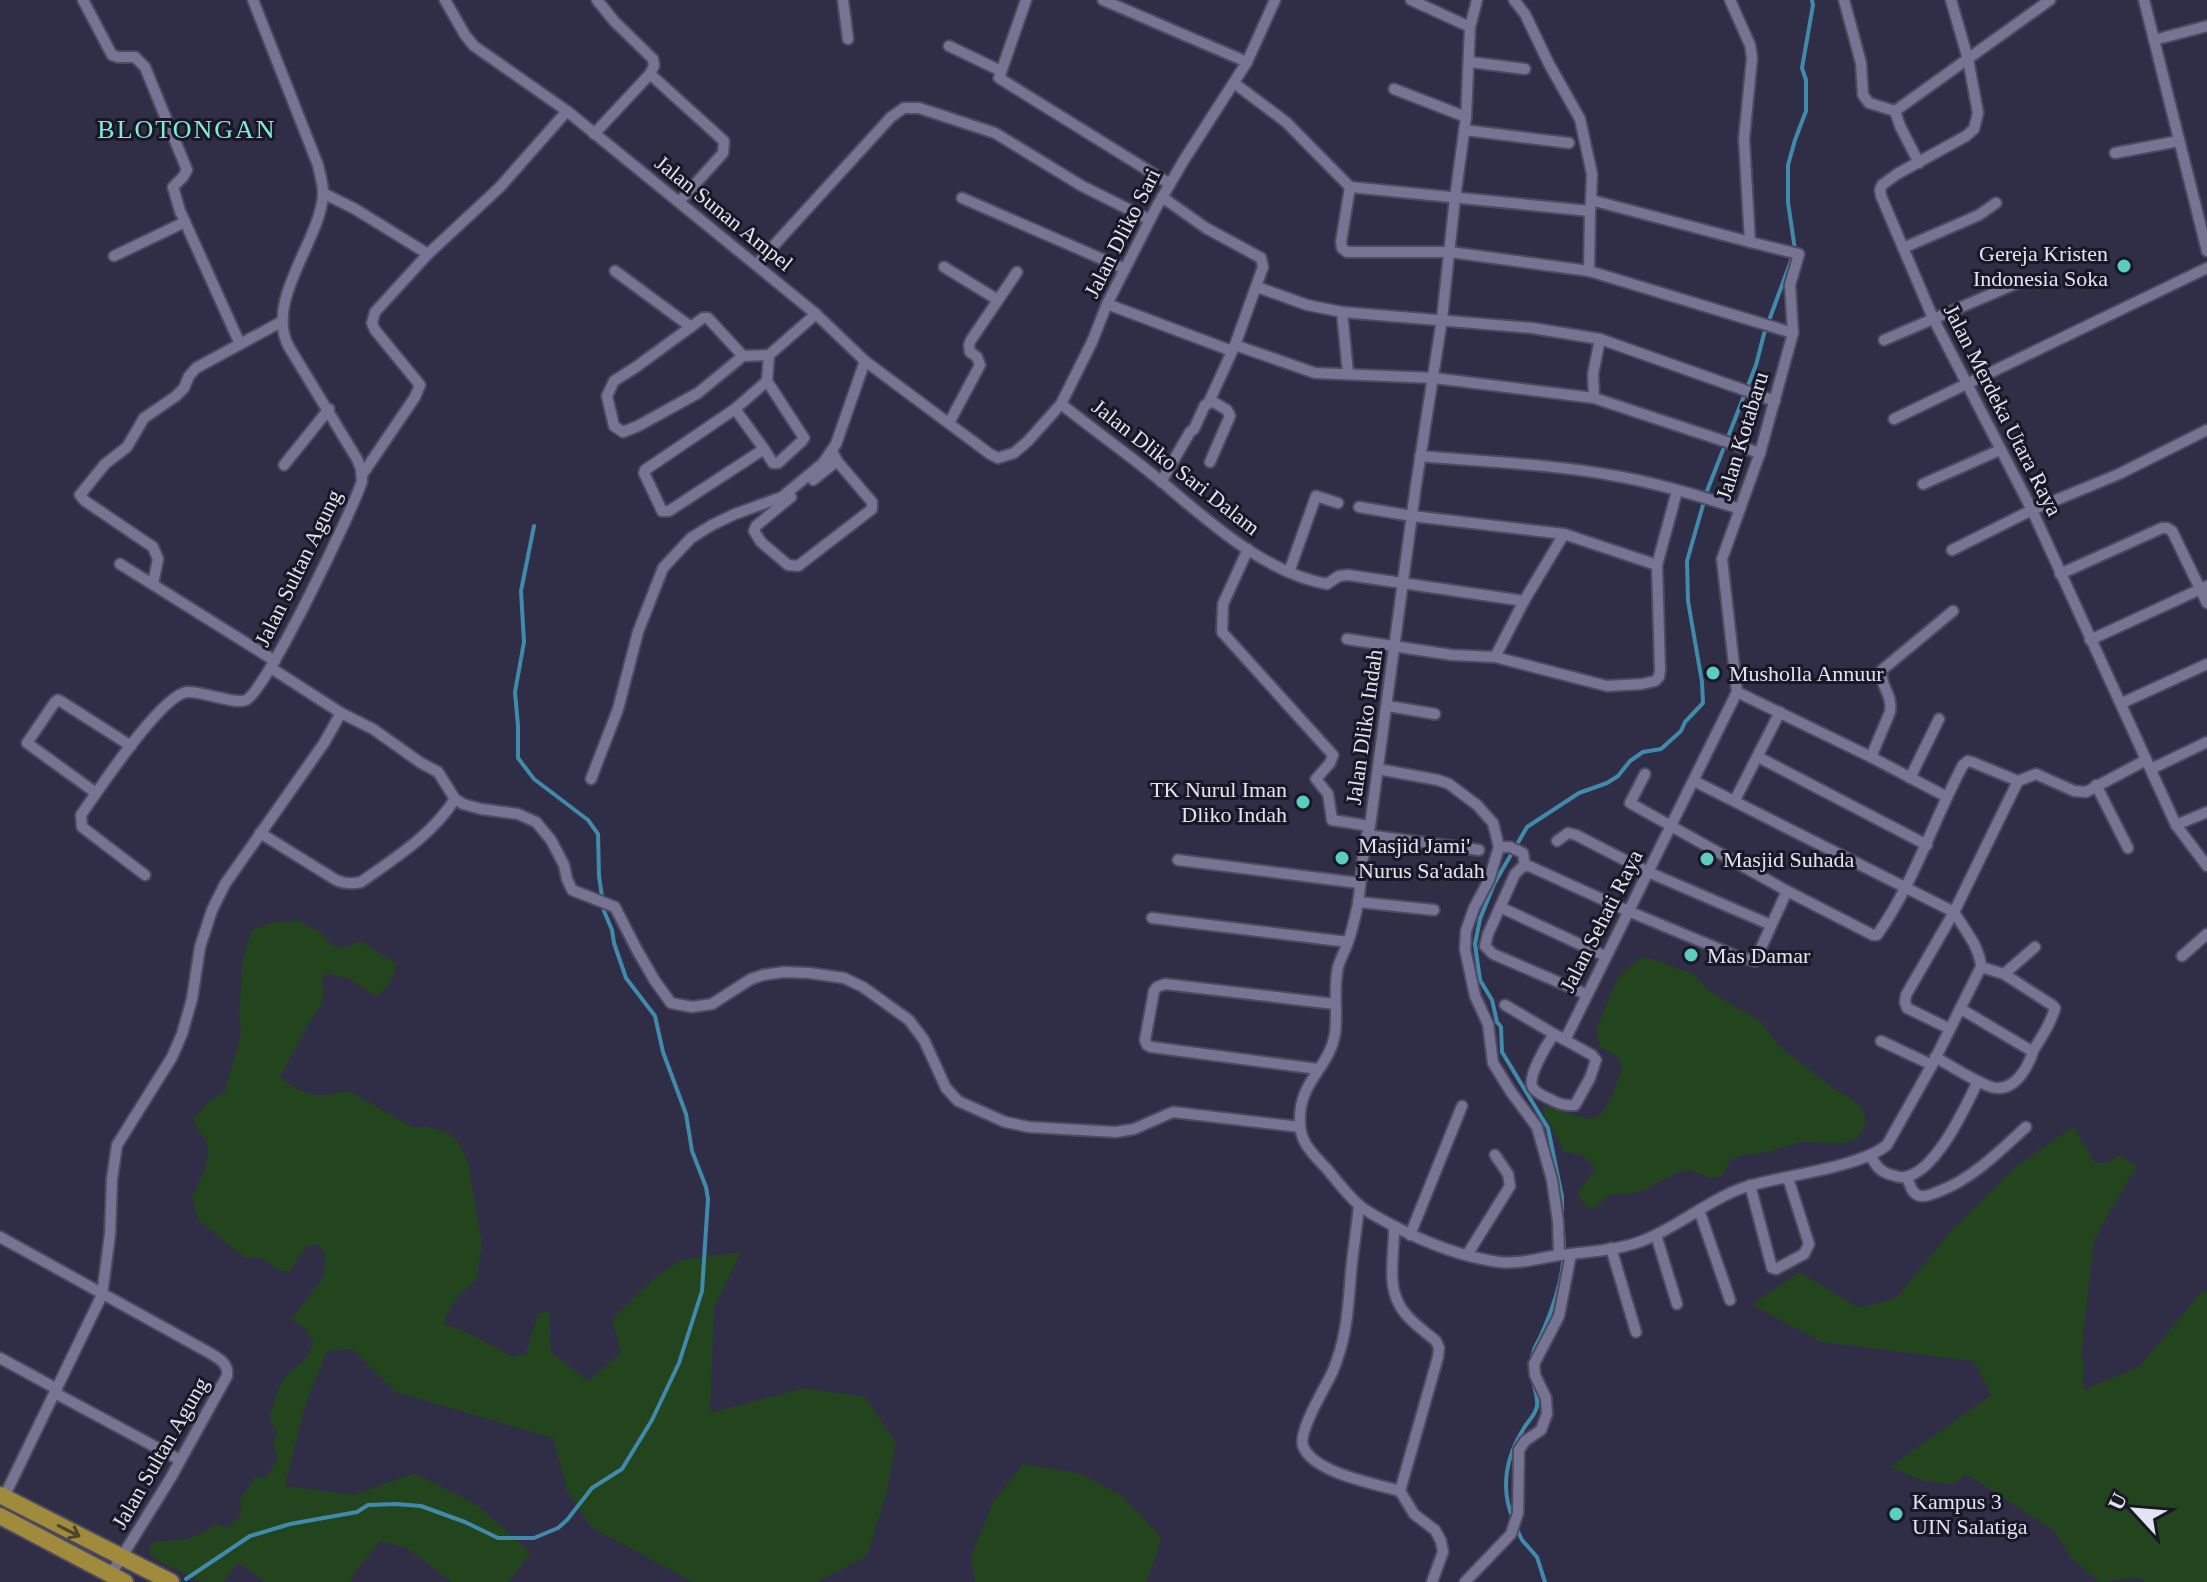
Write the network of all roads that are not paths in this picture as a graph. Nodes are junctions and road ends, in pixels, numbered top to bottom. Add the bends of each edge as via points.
1 (83, 0) edge
2 (253, 0) edge
3 (445, 0) edge
4 (597, 0) edge
5 (843, 0) edge
6 (1026, 0) edge
7 (1103, 0) edge
8 (1275, 0) edge
9 (1411, 0) edge
10 (1477, 0) edge
11 (1514, 0) edge
12 (1730, 0) edge
13 (1844, 0) edge
14 (1951, 0) edge
15 (2144, 0) edge
16 (2048, 1) edge
17 (2207, 26) edge
18 (1470, 27) junction
19 (848, 39) dead end
20 (2154, 40) junction
21 (949, 46) dead end
22 (1968, 59) junction
23 (1247, 62) junction
24 (1470, 62) junction
25 (1525, 69) dead end
26 (1001, 71) junction
27 (650, 74) junction
28 (1234, 83) junction
29 (1394, 89) dead end
30 (567, 111) junction
31 (1895, 111) junction
32 (1466, 117) junction
33 (1464, 130) junction
34 (594, 134) junction
35 (2179, 141) junction
36 (1569, 143) dead end
37 (2115, 153) dead end
38 (1919, 163) junction
39 (1170, 184) junction
40 (1350, 187) junction
41 (323, 193) junction
42 (1162, 197) junction
43 (962, 198) dead end
44 (1455, 198) junction
45 (679, 202) junction
46 (1996, 203) dead end
47 (1591, 206) junction
48 (1150, 220) junction
49 (185, 222) junction
50 (1750, 242) junction
51 (1903, 248) junction
52 (2207, 251) edge
53 (1450, 252) junction
54 (428, 254) junction
55 (114, 256) dead end
56 (757, 264) junction
57 (944, 267) dead end
58 (2207, 268) edge
59 (1125, 269) junction
60 (615, 271) dead end
61 (1589, 271) junction
62 (1017, 272) dead end
63 (2022, 281) dead end
64 (1257, 287) junction
65 (998, 300) junction
66 (1107, 304) junction
67 (1342, 312) junction
68 (816, 314) junction
69 (1933, 318) junction
70 (1442, 319) junction
71 (281, 322) junction
72 (691, 327) junction
73 (1793, 333) junction
74 (1600, 339) junction
75 (1884, 340) dead end
76 (240, 344) junction
77 (1233, 348) junction
78 (769, 355) junction
79 (743, 356) junction
80 (865, 361) junction
81 (1348, 373) junction
82 (1434, 378) junction
83 (767, 381) junction
84 (1967, 384) junction
85 (1594, 398) junction
86 (1210, 400) junction
87 (1775, 401) junction
88 (1061, 404) junction
89 (329, 409) junction
90 (735, 409) junction
91 (1894, 419) dead end
92 (949, 423) junction
93 (2207, 430) edge
94 (764, 449) junction
95 (2000, 450) junction
96 (986, 452) joint
97 (1760, 453) junction
98 (834, 456) junction
99 (1420, 456) junction
100 (1210, 462) dead end
101 (284, 465) dead end
102 (362, 475) junction
103 (1161, 482) junction
104 (1923, 484) dead end
105 (1677, 491) junction
106 (1338, 503) dead end
107 (1359, 507) dead end
108 (1740, 509) junction
109 (2032, 510) junction
110 (1412, 516) junction
111 (1564, 534) junction
112 (1248, 549) junction
113 (1952, 550) dead end
114 (120, 564) dead end
115 (1657, 565) junction
116 (1289, 572) junction
117 (2060, 574) junction
118 (1404, 583) junction
119 (153, 584) junction
120 (2204, 588) edge
121 (1524, 601) junction
122 (2207, 603) edge
123 (1953, 611) dead end
124 (1347, 639) dead end
125 (2090, 640) junction
126 (1395, 646) junction
127 (1495, 657) junction
128 (2207, 664) edge
129 (273, 665) junction
130 (1737, 692) junction
131 (2122, 703) junction
132 (1388, 706) junction
133 (1780, 712) junction
134 (341, 713) junction
135 (1435, 714) dead end
136 (1939, 719) dead end
137 (2207, 742) edge
138 (131, 746) junction
139 (1758, 757) junction
140 (1871, 757) junction
141 (2148, 765) junction
142 (1378, 769) junction
143 (1645, 774) dead end
144 (1910, 778) junction
145 (591, 779) dead end
146 (1694, 781) junction
147 (2018, 781) junction
148 (2096, 785) junction
149 (96, 793) junction
150 (1947, 797) junction
151 (455, 799) junction
152 (1735, 800) junction
153 (2207, 812) edge
154 (1671, 825) junction
155 (2176, 825) junction
156 (1369, 830) junction
157 (260, 833) junction
158 (1557, 841) dead end
159 (1927, 845) junction
160 (1505, 847) junction
161 (2128, 848) dead end
162 (1479, 850) dead end
163 (1178, 860) dead end
164 (1525, 866) junction
165 (2207, 866) edge
166 (1648, 872) junction
167 (145, 875) dead end
168 (1359, 883) junction
169 (1905, 888) junction
170 (1787, 891) junction
171 (1358, 902) junction
172 (1500, 907) junction
173 (1434, 910) dead end
174 (1628, 911) junction
175 (1954, 912) junction
176 (1152, 918) dead end
177 (1771, 925) junction
178 (2207, 934) edge
179 (1348, 942) junction
180 (2035, 947) dead end
181 (1605, 956) junction
182 (2182, 956) dead end
183 (1981, 967) junction
184 (2004, 974) junction
185 (1586, 994) junction
186 (1335, 1004) junction
187 (1505, 1005) dead end
188 (1961, 1009) junction
189 (1948, 1028) junction
190 (1554, 1034) junction
191 (1565, 1040) junction
192 (1881, 1041) dead end
193 (2034, 1049) junction
194 (1933, 1061) junction
195 (1318, 1069) junction
196 (1978, 1081) junction
197 (1462, 1106) dead end
198 (1300, 1127) junction
199 (2026, 1127) dead end
200 (1495, 1155) dead end
201 (1870, 1155) junction
202 (1907, 1177) junction
203 (1788, 1178) junction
204 (1750, 1185) junction
205 (1359, 1205) junction
206 (1699, 1210) junction
207 (1394, 1226) junction
208 (1410, 1235) junction
209 (1656, 1235) junction
210 (0, 1237) edge
211 (1611, 1248) junction
212 (1565, 1254) junction
213 (1467, 1255) junction
214 (102, 1295) junction
215 (1730, 1300) dead end
216 (1677, 1304) dead end
217 (1636, 1332) dead end
218 (0, 1358) edge
219 (56, 1391) junction
220 (180, 1460) junction
221 (1400, 1491) junction
222 (2, 1496) edge
223 (0, 1516) edge
224 (122, 1558) junction
225 (121, 1580) edge
226 (171, 1582) edge
227 (1432, 1582) edge
228 (1465, 1582) edge

1 - 49 street via 112,55 135,57 145,67 187,170 173,187
2 - 41 street via 318,165
3 - 30 street, Jalan Sunan Ampel via 474,46
4 - 27 street via 653,59
5 - 19 street
6 - 26 street
7 - 23 street
8 - 23 street, Jalan Dliko Sari
9 - 18 street
10 - 18 street, Jalan Dliko Indah
11 - 47 street via 1580,119 1592,174
12 - 50 street via 1752,58 1744,139
13 - 31 street via 1861,63 1863,95 1869,103
14 - 22 street, Jalan Merdeka Utara Raya
15 - 20 street
16 - 22 street
17 - 20 street
18 - 24 street, Jalan Dliko Indah
20 - 35 street
21 - 26 street
22 - 31 street
22 - 38 street, Jalan Merdeka Utara Raya via 1978,113 1974,129
23 - 28 street, Jalan Dliko Sari
24 - 25 street
24 - 32 street, Jalan Dliko Indah
26 - 39 street via 999,78
27 - 34 street
27 - 45 street via 725,145
28 - 39 street, Jalan Dliko Sari
28 - 40 street via 1286,122
29 - 32 street
30 - 34 street, Jalan Sunan Ampel
30 - 54 street via 500,187
31 - 38 street
32 - 33 street, Jalan Dliko Indah
33 - 36 street
33 - 44 street, Jalan Dliko Indah
34 - 45 street, Jalan Sunan Ampel
35 - 37 street
35 - 52 street
38 - 51 street, Jalan Merdeka Utara Raya via 1880,190
39 - 42 street, Jalan Dliko Sari
40 - 44 street, Jalan Kotabaru
40 - 53 street via 1341,242 1345,251
41 - 54 street
41 - 71 street
42 - 48 street, Jalan Dliko Sari
42 - 64 street via 1261,258
43 - 59 street
44 - 47 street, Jalan Kotabaru
44 - 53 street, Jalan Dliko Indah
45 - 56 street, Jalan Sunan Ampel
46 - 51 street
47 - 50 street, Jalan Kotabaru
47 - 61 street
48 - 56 street via 995,133 908,107 891,117
48 - 59 street, Jalan Dliko Sari
49 - 55 street
49 - 76 street
50 - 73 street, Jalan Kotabaru via 1799,254 1790,285
51 - 69 street, Jalan Merdeka Utara Raya
53 - 61 street
53 - 70 street, Jalan Dliko Indah
54 - 102 street via 375,312 375,330 420,385
56 - 68 street, Jalan Sunan Ampel
57 - 65 street
58 - 84 street
59 - 66 street, Jalan Dliko Sari
60 - 72 street
61 - 73 street
62 - 65 street
63 - 69 street
64 - 67 street
64 - 77 street
65 - 92 street via 969,345 980,365
66 - 77 street
66 - 88 street, Jalan Dliko Sari
67 - 70 street
67 - 81 street
68 - 78 street
68 - 80 street, Jalan Sunan Ampel
69 - 75 street
69 - 84 street, Jalan Merdeka Utara Raya
70 - 74 street
70 - 82 street, Jalan Dliko Indah
71 - 76 street
71 - 89 street, Jalan Sultan Agung via 284,339
72 - 79 street via 708,318
72 - 79 street via 610,386 607,396 618,430 638,426 698,393
73 - 87 street, Jalan Kotabaru
74 - 85 street
74 - 87 street
76 - 119 street via 196,368 176,396 144,418 127,447 80,495 153,547 158,559
77 - 81 street via 1315,373
77 - 86 street
78 - 79 street
78 - 83 street
80 - 92 street, Jalan Sunan Ampel
80 - 98 street
81 - 82 street
82 - 85 street
82 - 99 street, Jalan Dliko Indah
83 - 90 street
83 - 94 street via 804,438 778,463
84 - 91 street
84 - 95 street, Jalan Merdeka Utara Raya
85 - 97 street
86 - 100 street via 1230,416
86 - 103 street
87 - 97 street, Jalan Kotabaru
88 - 96 street, Jalan Dliko Sari via 1014,453 998,458
88 - 103 street, Jalan Dliko Sari Dalam
89 - 101 street
89 - 102 street, Jalan Sultan Agung
90 - 94 street
90 - 94 street via 645,470 662,511
92 - 96 street, Jalan Sunan Ampel
93 - 109 street
95 - 104 street
95 - 109 street, Jalan Merdeka Utara Raya
97 - 108 street, Jalan Kotabaru
98 - 98 street via 754,529 788,565 798,566 872,509 872,502
98 - 145 street via 782,497 691,538 663,568
99 - 105 street via 1585,471
99 - 110 street, Jalan Dliko Indah
102 - 129 street, Jalan Sultan Agung via 340,533
103 - 112 street, Jalan Dliko Sari Dalam
105 - 108 street
105 - 115 street
106 - 116 street via 1316,496
107 - 110 street
108 - 130 street, Jalan Kotabaru via 1721,565
109 - 113 street
109 - 117 street, Jalan Merdeka Utara Raya
110 - 111 street
110 - 118 street, Jalan Dliko Indah
111 - 115 street
111 - 121 street
112 - 116 street, Jalan Dliko Sari Dalam
112 - 156 street via 1223,604 1222,632 1333,755 1316,779 1328,794 1332,820
114 - 119 street
115 - 127 street via 1660,670 1655,681 1607,686
116 - 118 street, Jalan Dliko Sari Dalam via 1323,584 1345,574
117 - 120 street via 2165,527
117 - 125 street, Jalan Merdeka Utara Raya
118 - 121 street, Jalan Dliko Sari Dalam
118 - 126 street, Jalan Dliko Indah
119 - 129 street
120 - 122 street
120 - 125 street
121 - 127 street
123 - 140 street via 1882,670 1891,705
124 - 126 street
125 - 131 street, Jalan Merdeka Utara Raya
126 - 127 street
126 - 132 street, Jalan Dliko Indah
128 - 131 street
129 - 134 street
129 - 138 street, Jalan Sultan Agung via 243,701 181,693
130 - 133 street
130 - 146 street, Jalan Sehati Raya
131 - 141 street, Jalan Merdeka Utara Raya
132 - 135 street
132 - 142 street, Jalan Dliko Indah
133 - 139 street
133 - 140 street
134 - 151 street via 438,772
134 - 157 street
136 - 144 street
137 - 141 street
138 - 149 street, Jalan Sultan Agung
138 - 149 street via 55,702 27,743
139 - 152 street
139 - 159 street
140 - 144 street
141 - 148 street
141 - 155 street, Jalan Merdeka Utara Raya
142 - 156 street, Jalan Dliko Indah
142 - 160 street via 1452,786 1493,823
143 - 154 street via 1630,803
144 - 150 street
146 - 152 street
146 - 154 street, Jalan Sehati Raya
147 - 148 street via 2036,774 2078,792
147 - 150 street via 1968,761
147 - 175 street
148 - 161 street
149 - 167 street, Jalan Sultan Agung via 81,815 82,827
150 - 159 street
151 - 157 street via 440,821 361,882 336,880
151 - 198 street via 536,822 551,840 570,887 617,909 671,1003 712,1004 751,979 774,974 844,978 909,1020 958,1101 1005,1122 1116,1132 1173,1112
152 - 169 street
153 - 155 street
154 - 166 street, Jalan Sehati Raya
154 - 170 street
155 - 165 street, Jalan Merdeka Utara Raya
156 - 162 street
156 - 168 street, Jalan Dliko Indah
157 - 214 street via 212,910 192,999 172,1057 117,1145
158 - 166 street via 1568,833 1576,835
159 - 169 street
160 - 164 street via 1523,853
160 - 212 street via 1474,908 1465,949 1475,996 1488,1024 1493,1063 1537,1127
163 - 168 street
164 - 172 street via 1515,874
164 - 174 street
166 - 174 street, Jalan Sehati Raya
166 - 177 street
168 - 171 street, Jalan Dliko Indah
169 - 170 street via 1874,936
169 - 175 street
170 - 177 street
171 - 173 street
171 - 179 street, Jalan Dliko Indah
172 - 181 street
172 - 185 street via 1484,944 1487,950
174 - 177 street via 1755,961
174 - 181 street, Jalan Sehati Raya
175 - 183 street
175 - 189 street via 1905,1002 1907,1008
176 - 179 street
178 - 182 street
179 - 186 street, Jalan Dliko Indah via 1338,966
180 - 184 street
181 - 185 street, Jalan Sehati Raya
183 - 184 street
183 - 188 street
184 - 193 street via 2055,1008
185 - 191 street, Jalan Sehati Raya
186 - 195 street, Jalan Dliko Indah via 1334,1039
186 - 195 street via 1165,984 1154,991 1145,1040 1151,1047
187 - 190 street
188 - 189 street
188 - 193 street
189 - 194 street
190 - 191 street
190 - 191 street via 1531,1078 1532,1087 1567,1106 1575,1105 1596,1060
192 - 194 street
193 - 196 street via 2026,1069 2004,1087
194 - 196 street
194 - 201 street via 1891,1139
195 - 198 street, Jalan Dliko Indah via 1302,1096
196 - 202 street via 1941,1148
197 - 208 street
198 - 205 street via 1309,1149
199 - 202 street via 1955,1185 1919,1196
200 - 213 street via 1510,1186
201 - 202 street via 1883,1173
201 - 203 street
203 - 204 street
203 - 204 street via 1809,1244 1804,1254 1776,1269
204 - 206 street
205 - 207 street
205 - 221 street via 1347,1326 1303,1443 1317,1461 1337,1473
206 - 209 street
206 - 215 street
207 - 208 street
207 - 221 street via 1397,1300 1439,1348
208 - 213 street
209 - 211 street
209 - 216 street
210 - 214 street, Jalan Sultan Agung
211 - 212 street
211 - 217 street
212 - 213 street via 1504,1263
212 - 228 street via 1559,1316 1534,1364 1547,1414 1541,1430 1518,1453 1518,1513 1511,1534
214 - 219 street
214 - 220 street, Jalan Sultan Agung via 226,1365 227,1376
218 - 219 street
219 - 220 street
219 - 222 street
220 - 224 street, Jalan Sultan Agung
221 - 227 street via 1441,1541 1443,1552
222 -> 224 highway
223 - 225 highway
224 - 225 street, Jalan Sultan Agung
224 - 226 highway

